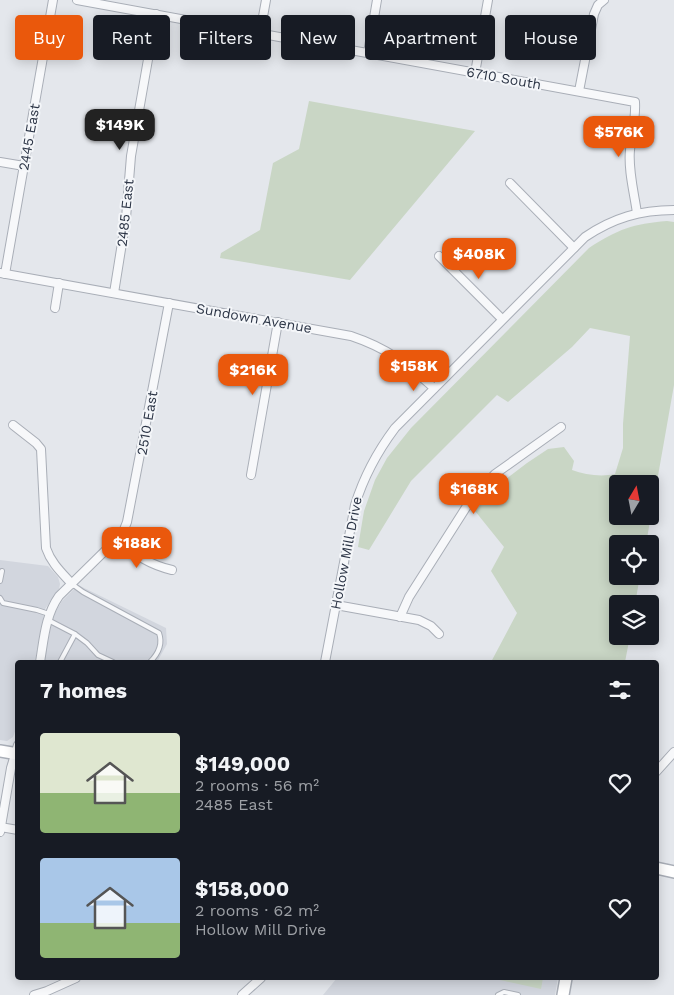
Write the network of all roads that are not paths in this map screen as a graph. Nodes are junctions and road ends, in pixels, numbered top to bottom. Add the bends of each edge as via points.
1 (53, 0) edge
2 (77, 0) edge
3 (266, 0) edge
4 (377, 0) edge
5 (488, 0) edge
6 (604, 0) edge
7 (156, 14) junction
8 (263, 15) edge
9 (374, 15) edge
10 (180, 18) edge
11 (271, 35) edge
12 (365, 53) edge
13 (402, 60) edge
14 (475, 73) junction
15 (580, 91) junction
16 (0, 162) edge
17 (24, 166) junction
18 (510, 183) dead end
19 (674, 210) edge
20 (637, 213) junction
21 (574, 248) junction
22 (439, 256) dead end
23 (2, 273) edge
24 (59, 283) junction
25 (114, 293) junction
26 (169, 303) junction
27 (55, 308) dead end
28 (502, 319) junction
29 (278, 322) junction
30 (434, 388) junction
31 (12, 425) dead end
32 (560, 427) dead end
33 (251, 475) dead end
34 (116, 540) junction
35 (172, 570) dead end
36 (2, 571) dead end
37 (0, 581) edge
38 (72, 584) junction
39 (0, 598) edge
40 (336, 605) junction
41 (48, 617) junction
42 (400, 617) junction
43 (75, 634) junction
44 (439, 634) dead end
45 (40, 660) edge
46 (61, 660) edge
47 (109, 660) edge
48 (151, 660) edge
49 (326, 660) edge
50 (0, 751) edge
51 (15, 751) edge
52 (674, 752) edge
53 (15, 760) edge
54 (659, 769) edge
55 (0, 828) edge
56 (15, 830) edge
57 (659, 869) edge
58 (674, 872) edge
59 (72, 980) edge
60 (259, 980) edge
61 (566, 980) edge
62 (34, 995) edge
63 (242, 995) edge
64 (498, 995) edge
65 (518, 995) edge
66 (563, 995) edge

1 - 17 street, 2445 East
2 - 7 street, 6710 South
3 - 8 street
4 - 9 street
5 - 14 street
6 - 15 street via 594,14
7 - 10 street, 6710 South
7 - 25 street, 2485 East via 131,156 126,218
11 - 12 street, 6710 South
13 - 14 street, 6710 South
14 - 15 street, 6710 South
15 - 20 street, 6710 South via 635,102 630,165
16 - 17 street
17 - 23 street, 2445 East
18 - 21 street
19 - 20 street, Hollow Mill Drive
20 - 21 street, Hollow Mill Drive via 597,229
21 - 28 street, Hollow Mill Drive
22 - 28 street
23 - 24 street, Sundown Avenue
24 - 25 street, Sundown Avenue
24 - 27 street
25 - 26 street, Sundown Avenue
26 - 29 street, Sundown Avenue
26 - 34 street, 2510 East via 130,511 123,532
28 - 30 street, Hollow Mill Drive
29 - 30 street, Sundown Avenue via 368,342 399,358
29 - 33 street
30 - 40 street, Hollow Mill Drive via 395,428 370,466 355,505
31 - 38 street via 41,449 46,548 49,557
32 - 42 street via 495,474 472,498 409,596
34 - 35 street via 142,559
34 - 38 street, 2510 East
36 - 37 lane
38 - 41 street, 2510 East via 59,596
38 - 48 lane via 158,633 160,646
39 - 41 lane via 3,603 37,610
40 - 42 street
40 - 49 street, Hollow Mill Drive
41 - 43 lane
41 - 45 street
42 - 44 street via 419,620
43 - 46 lane
43 - 47 lane via 98,655
50 - 51 main road
52 - 54 street
53 - 55 street
55 - 56 street
57 - 58 main road
59 - 62 street
60 - 63 street
61 - 66 main road
64 - 65 lane via 504,992

